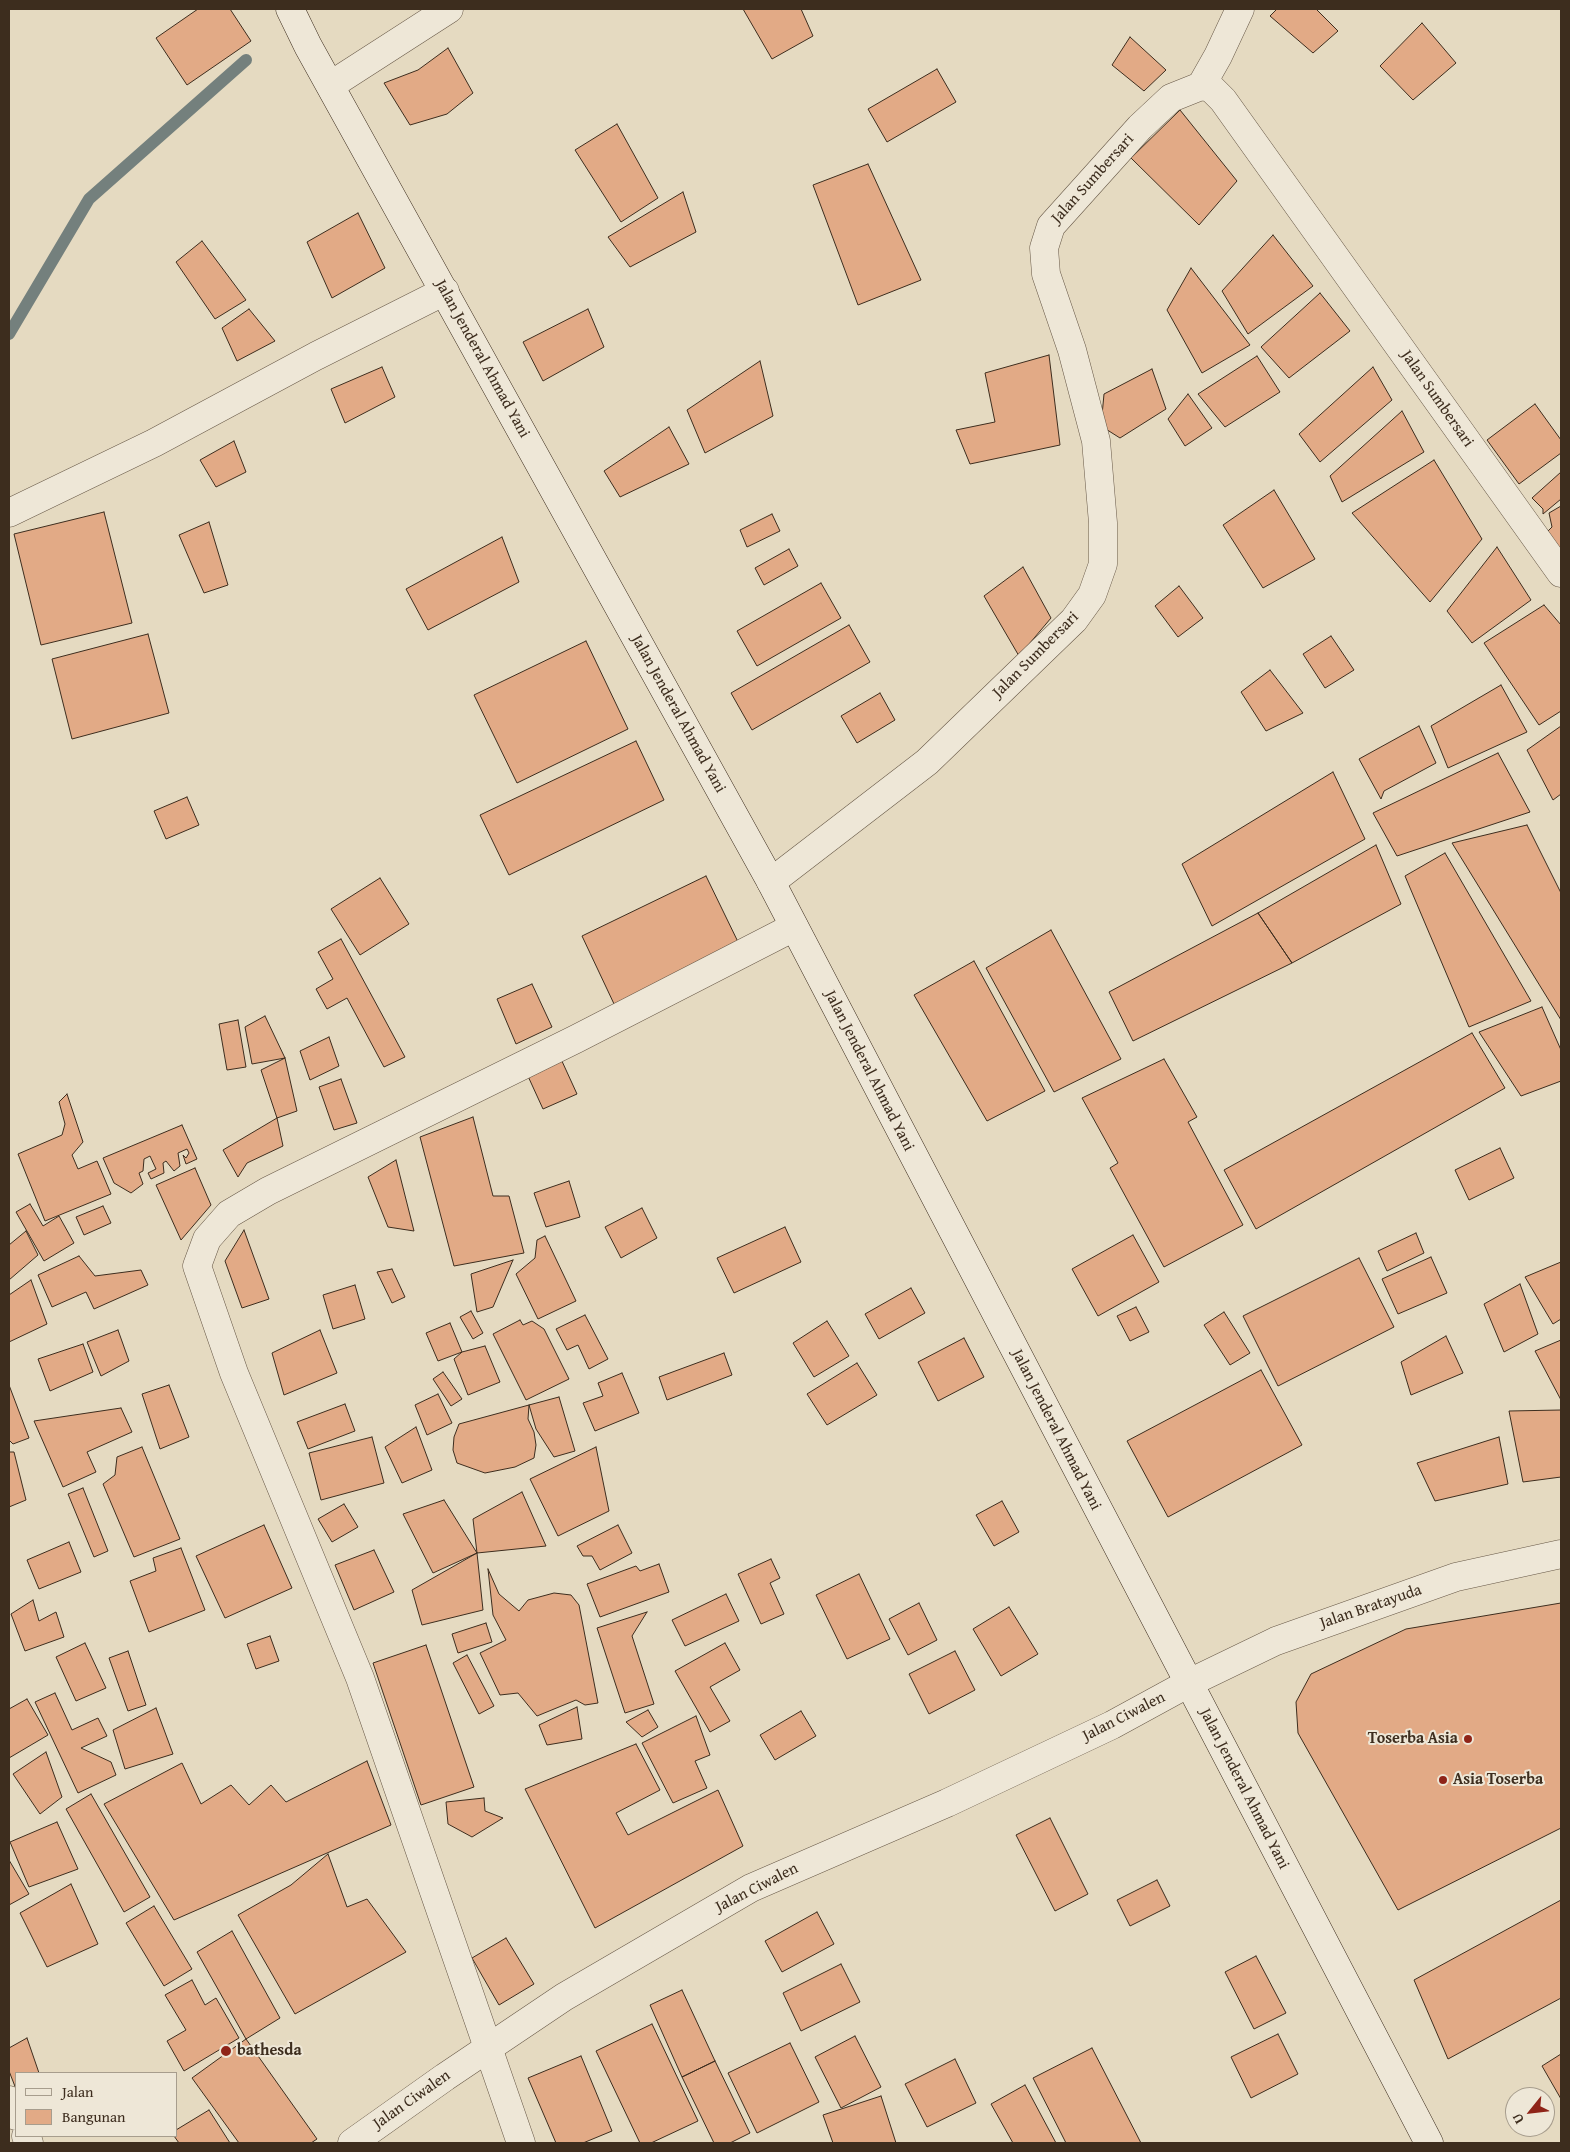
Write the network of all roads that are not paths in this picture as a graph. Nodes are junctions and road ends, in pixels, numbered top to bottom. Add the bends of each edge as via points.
1 (290, 9) edge
2 (449, 9) edge
3 (1240, 9) edge
4 (329, 83) junction
5 (1201, 86) junction
6 (445, 291) junction
7 (9, 513) edge
8 (1561, 574) edge
9 (771, 882) junction
10 (794, 928) junction
11 (1561, 1554) edge
12 (1189, 1683) junction
13 (487, 2049) junction
14 (9, 2100) edge
15 (15, 2114) edge
16 (352, 2143) edge
17 (521, 2143) edge
18 (1429, 2143) edge

1 - 4 street, Jalan Jenderal Ahmad Yani
2 - 4 street
3 - 5 street
4 - 6 street, Jalan Jenderal Ahmad Yani
5 - 8 street, Jalan Sumbersari via 1211,88 1224,100
5 - 9 street, Jalan Sumbersari via 1171,98 1140,127 1051,226 1044,248 1046,274 1072,350 1096,441 1103,523 1102,564 1092,595 1074,620 926,762
6 - 7 street via 154,443
6 - 9 street, Jalan Jenderal Ahmad Yani
9 - 10 street, Jalan Jenderal Ahmad Yani
10 - 12 street, Jalan Jenderal Ahmad Yani
10 - 13 street via 268,1191 229,1214 207,1239 197,1266 234,1373 360,1678
11 - 12 street, Jalan Bratayuda via 1456,1578 1276,1641
12 - 13 street, Jalan Ciwalen via 1112,1725 947,1803 751,1888 564,1997
12 - 18 street, Jalan Jenderal Ahmad Yani
13 - 16 street, Jalan Ciwalen
13 - 17 street
14 - 15 street

